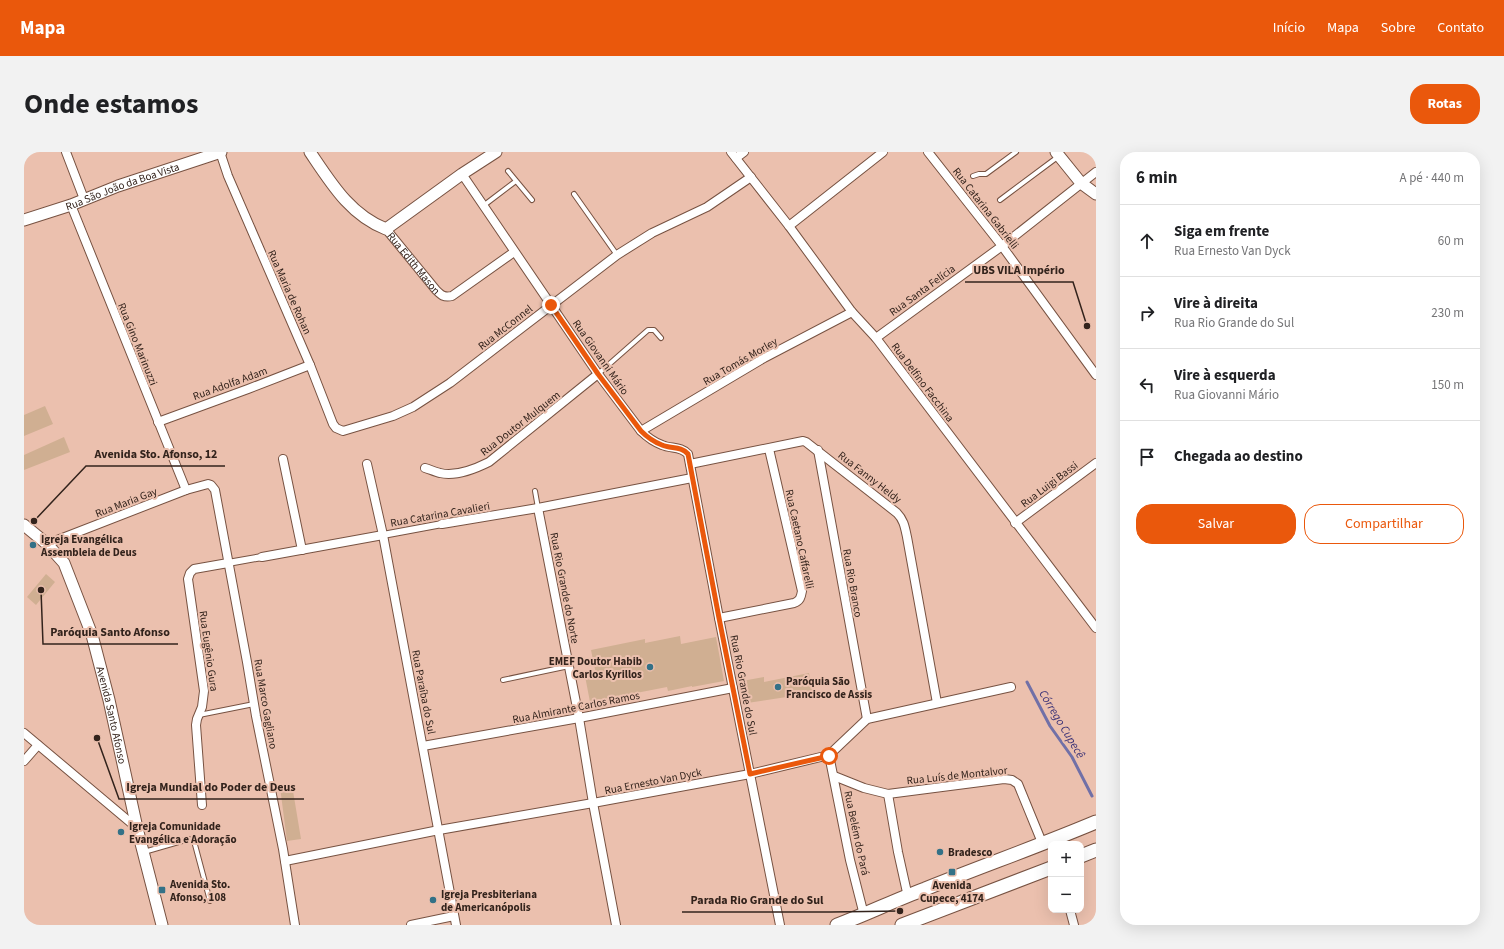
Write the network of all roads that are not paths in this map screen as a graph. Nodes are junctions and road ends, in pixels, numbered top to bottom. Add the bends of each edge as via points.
1 (66, 152) edge
2 (220, 152) edge
3 (310, 152) edge
4 (496, 152) edge
5 (744, 152) edge
6 (883, 152) edge
7 (928, 152) edge
8 (1016, 152) edge
9 (1057, 154) edge
10 (733, 155) edge
11 (508, 171) dead end
12 (1096, 172) edge
13 (462, 174) junction
14 (973, 176) dead end
15 (751, 177) junction
16 (516, 181) junction
17 (1081, 183) junction
18 (574, 194) dead end
19 (1096, 194) edge
20 (84, 199) junction
21 (532, 200) dead end
22 (1000, 200) dead end
23 (71, 205) junction
24 (483, 206) junction
25 (24, 220) edge
26 (789, 226) junction
27 (386, 229) junction
28 (1002, 246) junction
29 (514, 252) junction
30 (617, 255) junction
31 (551, 305) junction
32 (852, 312) junction
33 (661, 338) dead end
34 (876, 338) junction
35 (310, 365) junction
36 (598, 374) junction
37 (1096, 375) edge
38 (158, 422) junction
39 (347, 430) joint
40 (641, 431) junction
41 (770, 449) junction
42 (685, 450) joint
43 (818, 450) junction
44 (283, 459) dead end
45 (1096, 462) edge
46 (368, 464) dead end
47 (690, 464) junction
48 (425, 468) dead end
49 (692, 478) junction
50 (213, 486) joint
51 (186, 490) junction
52 (535, 491) dead end
53 (538, 508) junction
54 (1015, 523) junction
55 (24, 524) edge
56 (442, 524) joint
57 (383, 534) junction
58 (47, 544) junction
59 (302, 550) junction
60 (262, 557) joint
61 (228, 562) junction
62 (191, 571) joint
63 (719, 618) junction
64 (1096, 628) edge
65 (568, 666) junction
66 (503, 680) dead end
67 (1010, 687) dead end
68 (733, 688) junction
69 (937, 703) junction
70 (254, 704) junction
71 (198, 716) junction
72 (579, 718) junction
73 (867, 719) junction
74 (24, 733) edge
75 (38, 745) junction
76 (423, 746) junction
77 (829, 756) junction
78 (24, 761) edge
79 (750, 774) junction
80 (834, 776) junction
81 (888, 794) junction
82 (593, 803) junction
83 (202, 805) dead end
84 (1096, 822) edge
85 (137, 828) junction
86 (439, 830) junction
87 (1043, 845) junction
88 (1096, 850) edge
89 (143, 852) junction
90 (1084, 855) edge
91 (285, 861) junction
92 (1048, 869) edge
93 (908, 896) junction
94 (210, 901) dead end
95 (1071, 913) edge
96 (864, 915) junction
97 (455, 921) edge
98 (910, 924) edge
99 (162, 925) edge
100 (295, 925) edge
101 (410, 925) edge
102 (616, 925) edge
103 (780, 925) edge
104 (837, 925) edge
105 (1074, 925) edge

1 - 20 street
2 - 20 street, Rua São João da Boa Vista
2 - 35 street, Rua Maria de Rohan via 248,225
3 - 27 street, Rua Edith Mason via 354,209 364,218
4 - 13 street
5 - 10 street
6 - 26 street
7 - 28 street, Rua Catarina Gabrielli
8 - 14 lane via 986,174
9 - 17 street
9 - 22 lane
10 - 15 street, Rua Delfino Facchina
11 - 16 lane
12 - 17 street, Rua Santa Felícia
13 - 24 street, Rua Giovanni Mário
13 - 27 street
15 - 26 street, Rua Delfino Facchina
15 - 30 street, Rua McConnel via 707,207 652,233
16 - 21 lane
16 - 24 lane
17 - 19 street
17 - 28 street, Rua Santa Felícia
18 - 30 lane
20 - 23 street, Rua São João da Boa Vista
23 - 25 street, Rua São João da Boa Vista
23 - 38 street, Rua Gino Marinuzzi
24 - 29 street, Rua Giovanni Mário
26 - 32 street, Rua Delfino Facchina
27 - 29 street, Rua Edith Mason via 441,296 452,296
28 - 34 street, Rua Santa Felícia
28 - 37 street, Rua Catarina Gabrielli
29 - 31 street, Rua Giovanni Mário
30 - 31 street, Rua McConnel
31 - 36 street, Rua Giovanni Mário
31 - 39 street, Rua McConnel via 450,383 413,407
32 - 34 street, Rua Delfino Facchina
32 - 40 street, Rua Tomás Morley via 764,358
33 - 36 lane via 654,330 648,330
34 - 54 street, Rua Delfino Facchina
35 - 38 street, Rua Adolfa Adam
35 - 39 street, Rua Maria de Rohan via 333,424 340,430
36 - 40 street, Rua Giovanni Mário
36 - 48 street, Rua Doutor Mulquem via 489,462 477,468 452,473 440,474
38 - 51 street, Rua Gino Marinuzzi
40 - 42 street, Rua Giovanni Mário via 663,446
41 - 43 street, Rua Fanny Heldy via 803,442
41 - 47 street, Rua Fanny Heldy
41 - 63 street, Rua Caetano Caffarelli via 801,595 798,602
42 - 47 street, Rua Rio Grande do Sul
43 - 69 street, Rua Fanny Heldy via 902,517
43 - 73 street, Rua Rio Branco
44 - 59 street
45 - 54 street, Rua Luigi Bassi
46 - 57 street, Rua Paraíba do Sul
47 - 49 street, Rua Rio Grande do Sul
49 - 53 street, Rua Catarina Cavalieri
49 - 63 street, Rua Rio Grande do Sul
50 - 51 street, Rua Maria Gay via 208,484
50 - 61 street, Rua Marco Gagliano
51 - 58 street, Rua Maria Gay
52 - 53 lane, Rua Rio Grande do Norte
53 - 56 street, Rua Catarina Cavalieri
53 - 65 street, Rua Rio Grande do Norte
54 - 64 street, Rua Delfino Facchina
55 - 58 street, Avenida Santo Afonso
56 - 57 street, Rua Catarina Cavalieri
57 - 59 street, Rua Catarina Cavalieri
57 - 76 street, Rua Paraíba do Sul
58 - 85 street, Avenida Santo Afonso via 69,573 92,635
59 - 60 street, Rua Catarina Cavalieri
60 - 61 street, Rua Catarina Cavalieri
61 - 62 street, Rua Catarina Cavalieri
61 - 70 street, Rua Marco Gagliano
62 - 71 street, Rua Eugênio Gura via 188,579 204,691 202,708
63 - 68 street, Rua Rio Grande do Sul
65 - 66 lane
65 - 72 street, Rua Rio Grande do Norte
67 - 69 street
68 - 72 street, Rua Almirante Carlos Ramos
68 - 79 street, Rua Rio Grande do Sul
69 - 73 street
70 - 71 lane
70 - 91 street, Rua Marco Gagliano
71 - 83 street, Rua Eugênio Gura via 196,724
72 - 76 street, Rua Almirante Carlos Ramos
72 - 82 street, Rua Rio Grande do Norte
73 - 77 street
74 - 75 street
75 - 78 street
75 - 85 street
76 - 86 street, Rua Paraíba do Sul
77 - 79 street, Rua Ernesto Van Dyck
77 - 80 street, Rua Belém do Pará
79 - 82 street, Rua Ernesto Van Dyck
79 - 103 street, Rua Rio Grande do Sul
80 - 81 street, Rua Luís de Montalvor
80 - 96 street, Rua Belém do Pará via 850,860
81 - 87 street, Rua Luís de Montalvor via 1012,780 1018,784
81 - 93 street
82 - 86 street, Rua Ernesto Van Dyck
82 - 102 street, Rua Rio Grande do Norte
84 - 87 main road
85 - 89 street, Avenida Santo Afonso
86 - 91 street, Rua Ernesto Van Dyck
86 - 97 street, Rua Paraíba do Sul
87 - 93 main road
88 - 90 main road
89 - 94 lane via 189,839 194,841
89 - 99 street, Avenida Santo Afonso
91 - 100 street, Rua Marco Gagliano
92 - 98 main road
93 - 96 main road
95 - 105 street
96 - 104 main road
97 - 101 street

